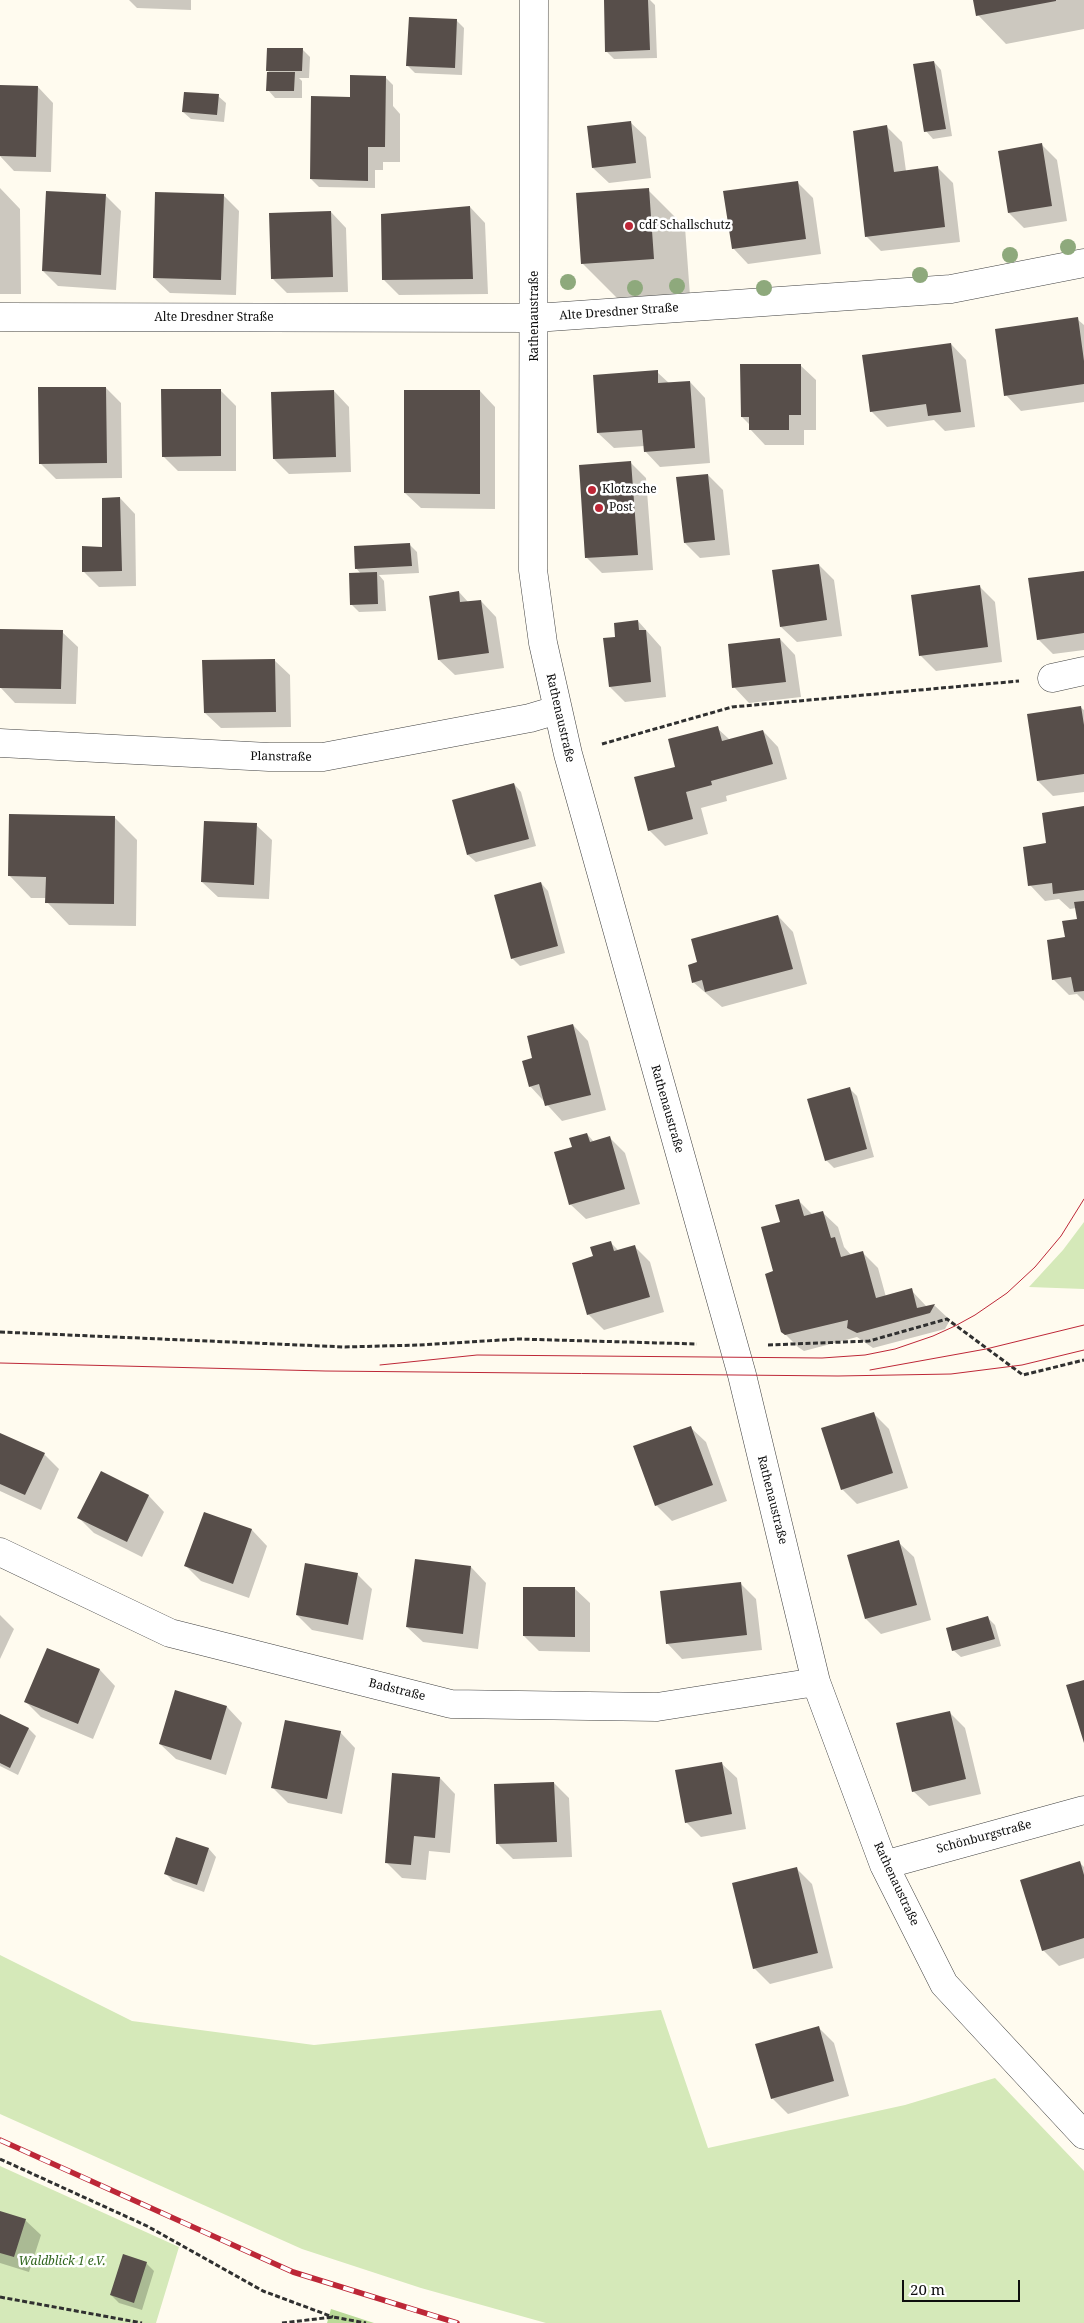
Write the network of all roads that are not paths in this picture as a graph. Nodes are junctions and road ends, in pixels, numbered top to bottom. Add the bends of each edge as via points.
1 (534, 0) edge
2 (1084, 263) edge
3 (0, 317) edge
4 (535, 318) junction
5 (1084, 671) edge
6 (1052, 678) road end
7 (557, 710) junction
8 (0, 743) edge
9 (0, 1552) edge
10 (816, 1682) junction
11 (1084, 1810) edge
12 (884, 1865) junction
13 (1084, 2134) edge

1 - 4 street, Rathenaustraße
2 - 4 street, Alte Dresdner Straße via 951,288
3 - 4 street, Alte Dresdner Straße
4 - 7 street, Rathenaustraße via 533,570
5 - 6 street
7 - 8 street, Planstraße via 530,718 323,757
7 - 10 street, Rathenaustraße via 734,1346
9 - 10 street, Badstraße via 170,1633 451,1704 657,1707
10 - 12 street, Rathenaustraße
11 - 12 street, Schönburgstraße
12 - 13 street, Rathenaustraße via 944,1984

